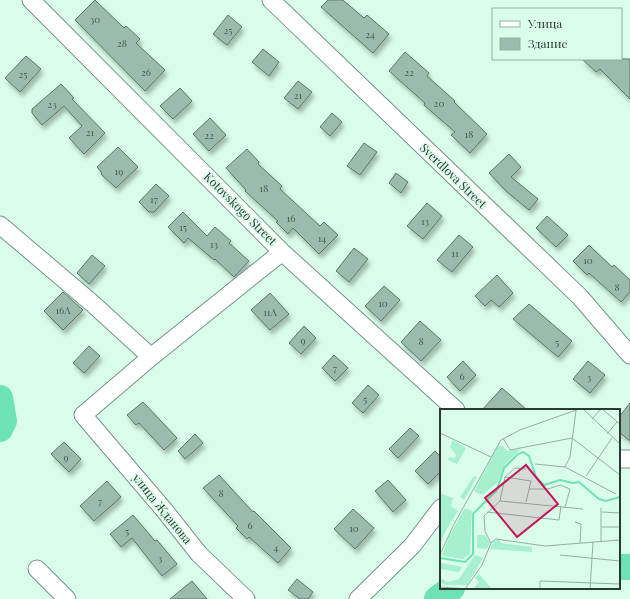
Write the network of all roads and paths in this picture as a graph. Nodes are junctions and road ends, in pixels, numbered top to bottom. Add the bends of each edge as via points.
1 (31, 0) edge
2 (271, 0) edge
3 (0, 225) edge
4 (282, 252) junction
5 (630, 355) edge
6 (151, 357) junction
7 (455, 409) edge
8 (440, 509) edge
9 (37, 569) dead end
10 (67, 599) edge
11 (246, 599) edge
12 (358, 599) edge

1 - 4 street, Kotovskogo Street
2 - 5 street, Sverdlova Street via 580,297
3 - 6 street
4 - 6 street
4 - 7 street, Kotovskogo Street
6 - 11 street, улица Жданова via 83,416 166,510 199,554
8 - 12 street via 412,546
9 - 10 street

